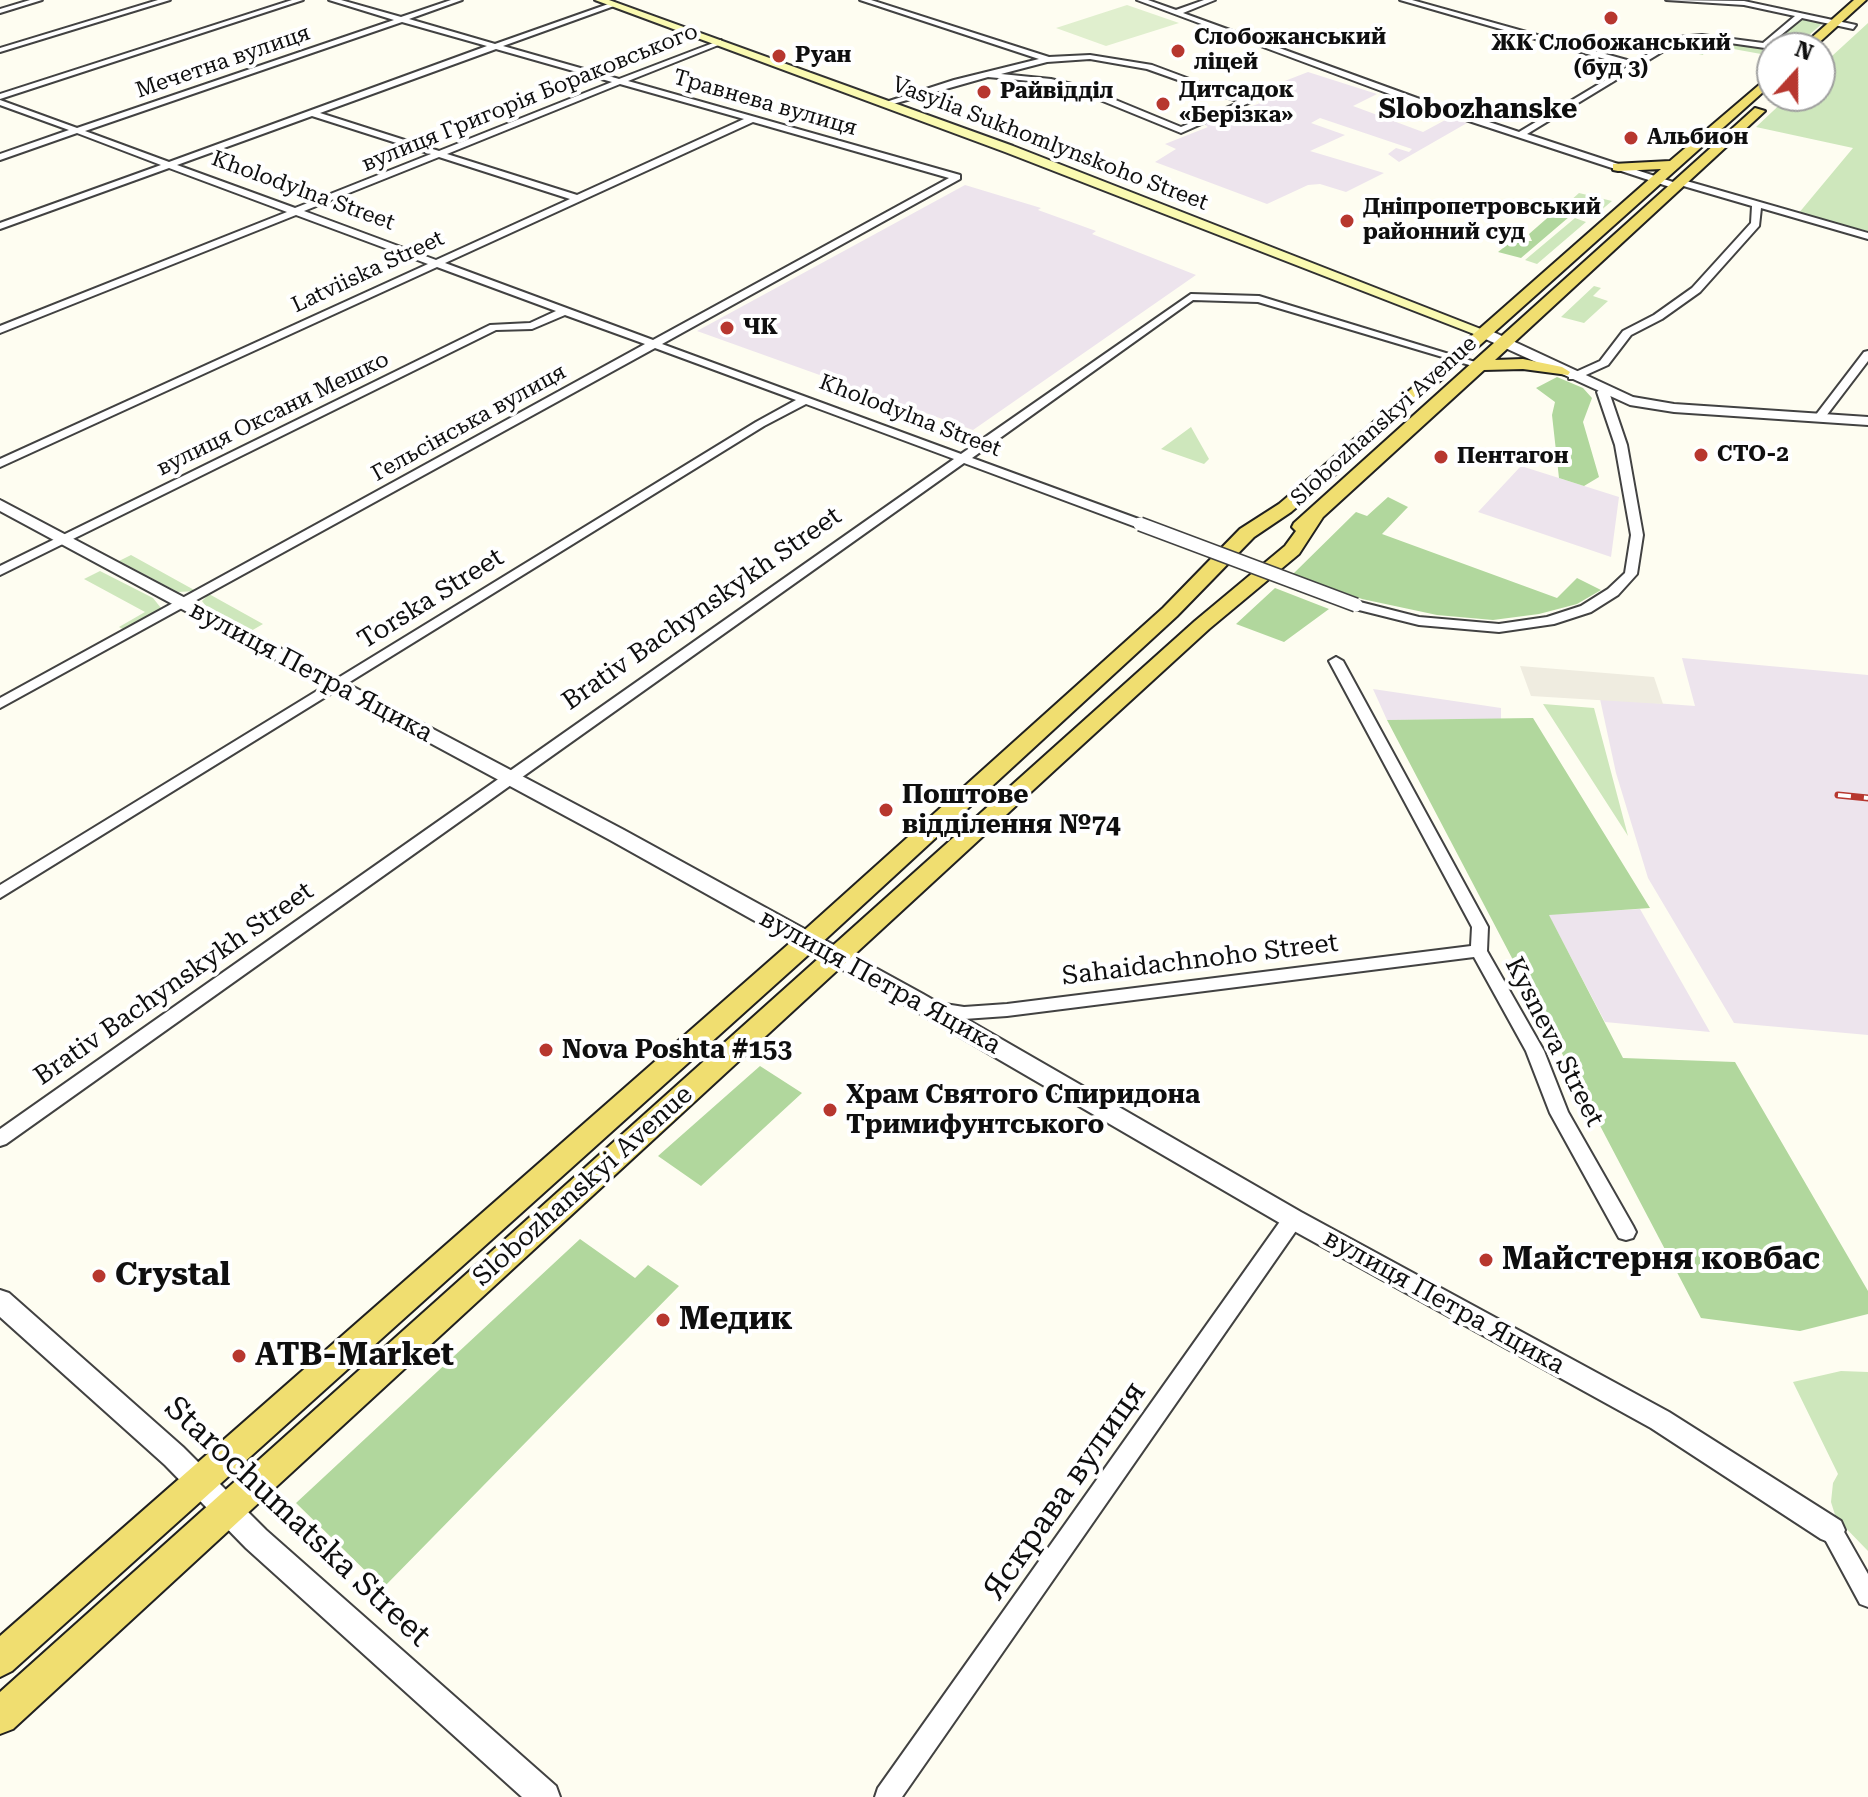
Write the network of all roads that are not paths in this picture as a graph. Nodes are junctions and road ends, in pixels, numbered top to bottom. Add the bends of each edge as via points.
1 (38, 0) edge
2 (166, 0) edge
3 (299, 0) edge
4 (333, 0) edge
5 (458, 0) edge
6 (864, 0) edge
7 (1141, 0) edge
8 (1211, 0) edge
9 (1404, 0) edge
10 (1670, 0) edge
11 (1861, 0) edge
12 (605, 2) edge
13 (0, 11) edge
14 (1176, 13) junction
15 (1801, 15) junction
16 (400, 20) junction
17 (1835, 23) junction
18 (1857, 24) joint
19 (1781, 32) edge
20 (1825, 32) edge
21 (1843, 36) dead end
22 (718, 42) junction
23 (492, 45) junction
24 (1756, 45) edge
25 (0, 50) edge
26 (1047, 60) junction
27 (1635, 65) junction
28 (1009, 73) junction
29 (620, 81) junction
30 (1756, 92) edge
31 (0, 100) edge
32 (889, 104) junction
33 (309, 112) junction
34 (1758, 112) edge
35 (752, 119) junction
36 (78, 131) junction
37 (1520, 135) junction
38 (438, 153) junction
39 (0, 157) edge
40 (169, 164) junction
41 (1673, 165) junction
42 (1618, 167) junction
43 (957, 177) joint
44 (1657, 179) junction
45 (1678, 184) junction
46 (579, 199) junction
47 (1757, 205) junction
48 (299, 211) junction
49 (0, 226) edge
50 (1868, 236) edge
51 (438, 262) junction
52 (567, 310) junction
53 (0, 330) edge
54 (1484, 333) junction
55 (657, 343) junction
56 (1502, 343) junction
57 (1868, 354) edge
58 (1455, 358) junction
59 (1480, 365) junction
60 (1568, 374) junction
61 (1603, 392) junction
62 (807, 399) junction
63 (1819, 418) junction
64 (1868, 421) edge
65 (962, 457) junction
66 (0, 463) edge
67 (0, 505) edge
68 (64, 539) junction
69 (0, 571) edge
70 (182, 604) junction
71 (1336, 661) dead end
72 (337, 687) junction
73 (0, 704) edge
74 (510, 778) junction
75 (0, 892) edge
76 (808, 941) junction
77 (1479, 951) junction
78 (835, 956) junction
79 (927, 1007) junction
80 (0, 1139) edge
81 (1293, 1219) junction
82 (1626, 1232) dead end
83 (0, 1301) edge
84 (199, 1480) junction
85 (228, 1508) junction
86 (1831, 1530) joint
87 (1868, 1596) edge
88 (0, 1659) edge
89 (0, 1716) edge
90 (545, 1797) edge
91 (887, 1797) edge

1 - 13 street
2 - 25 street
3 - 31 street
4 - 16 street, Травнева вулиця
5 - 16 street, Мечетна вулиця
6 - 26 street
7 - 14 street
8 - 14 street
9 - 27 street
10 - 15 street via 1736,2
11 - 17 main road
12 - 22 main road, Vasylia Sukhomlynskoho Street
12 - 23 street
14 - 37 street
15 - 17 street
15 - 19 street
16 - 23 street, Травнева вулиця
16 - 36 street, Мечетна вулиця
17 - 18 street
17 - 20 main road
18 - 21 main road
22 - 29 street, вулиця Григорія Бораковського
22 - 32 main road, Vasylia Sukhomlynskoho Street
23 - 29 street, Травнева вулиця
23 - 33 street
24 - 27 street via 1689,37
26 - 28 street
26 - 28 street via 1090,57 1143,65 1247,102 1181,130 1081,89
27 - 37 street
28 - 32 street via 957,82
29 - 35 street, Травнева вулиця
29 - 38 street, вулиця Григорія Бораковського
30 - 41 main road, Slobozhanskyi Avenue
31 - 36 street, Kholodylna Street
32 - 54 main road, Vasylia Sukhomlynskoho Street
33 - 38 street
33 - 40 street
34 - 45 main road, Slobozhanskyi Avenue
35 - 43 street, Травнева вулиця
35 - 46 street, Latviiska Street
36 - 39 street, Мечетна вулиця
36 - 40 street, Kholodylna Street
37 - 42 street
38 - 46 street
38 - 48 street, вулиця Григорія Бораковського
40 - 48 street, Kholodylna Street
40 - 49 street
41 - 42 main road
41 - 44 main road, Slobozhanskyi Avenue
42 - 44 street
43 - 55 street, Гельсінська вулиця
44 - 45 street
44 - 54 main road, Slobozhanskyi Avenue
45 - 47 street
45 - 56 main road, Slobozhanskyi Avenue
46 - 51 street, Latviiska Street
47 - 50 street
47 - 60 street via 1756,224 1696,290 1627,333 1604,363
48 - 51 street, Kholodylna Street
48 - 53 street, вулиця Григорія Бораковського
51 - 52 street, Kholodylna Street
51 - 66 street, Latviiska Street
52 - 55 street, Kholodylna Street
52 - 68 street, вулиця Оксани Мешко via 532,326 494,327
54 - 56 street
54 - 58 main road, Slobozhanskyi Avenue
55 - 62 street, Kholodylna Street
55 - 70 street, Гельсінська вулиця
56 - 59 main road, Slobozhanskyi Avenue
56 - 60 street
57 - 63 street
58 - 59 street, Brativ Bachynskykh Street
58 - 65 street, Brativ Bachynskykh Street via 1259,299 1191,297
58 - 76 main road, Slobozhanskyi Avenue via 1285,508 1230,568 1170,612
59 - 60 main road via 1523,364
59 - 78 main road, Slobozhanskyi Avenue via 1314,518 1292,550
60 - 61 street
61 - 63 street via 1655,406
61 - 65 street, Kholodylna Street, bridge via 1621,445 1637,535 1631,574 1586,609 1499,628 1419,621 1356,605
62 - 65 street, Kholodylna Street
62 - 72 street, Torska Street
63 - 64 street
65 - 74 street, Brativ Bachynskykh Street
67 - 68 street, вулиця Петра Яцика
68 - 69 street, вулиця Оксани Мешко
68 - 70 street, вулиця Петра Яцика
70 - 72 street, вулиця Петра Яцика
70 - 73 street, Гельсінська вулиця
71 - 77 street, Kysneva Street via 1480,927
72 - 74 street, вулиця Петра Яцика
72 - 75 street, Torska Street
74 - 76 street, вулиця Петра Яцика
74 - 80 street, Brativ Bachynskykh Street
76 - 78 street, вулиця Петра Яцика
76 - 84 main road, Slobozhanskyi Avenue
77 - 79 street, Sahaidachnoho Street via 1007,1010 964,1013
77 - 82 street, Kysneva Street via 1535,1051 1559,1113
78 - 79 street, вулиця Петра Яцика
78 - 85 main road, Slobozhanskyi Avenue
79 - 81 street, вулиця Петра Яцика
81 - 86 street, вулиця Петра Яцика via 1660,1420
81 - 91 street, Яскрава вулиця
83 - 84 street, Starochumatska Street
84 - 85 street, Starochumatska Street
84 - 88 main road, Slobozhanskyi Avenue
85 - 89 main road, Slobozhanskyi Avenue
85 - 90 street, Starochumatska Street via 256,1539
86 - 87 street

